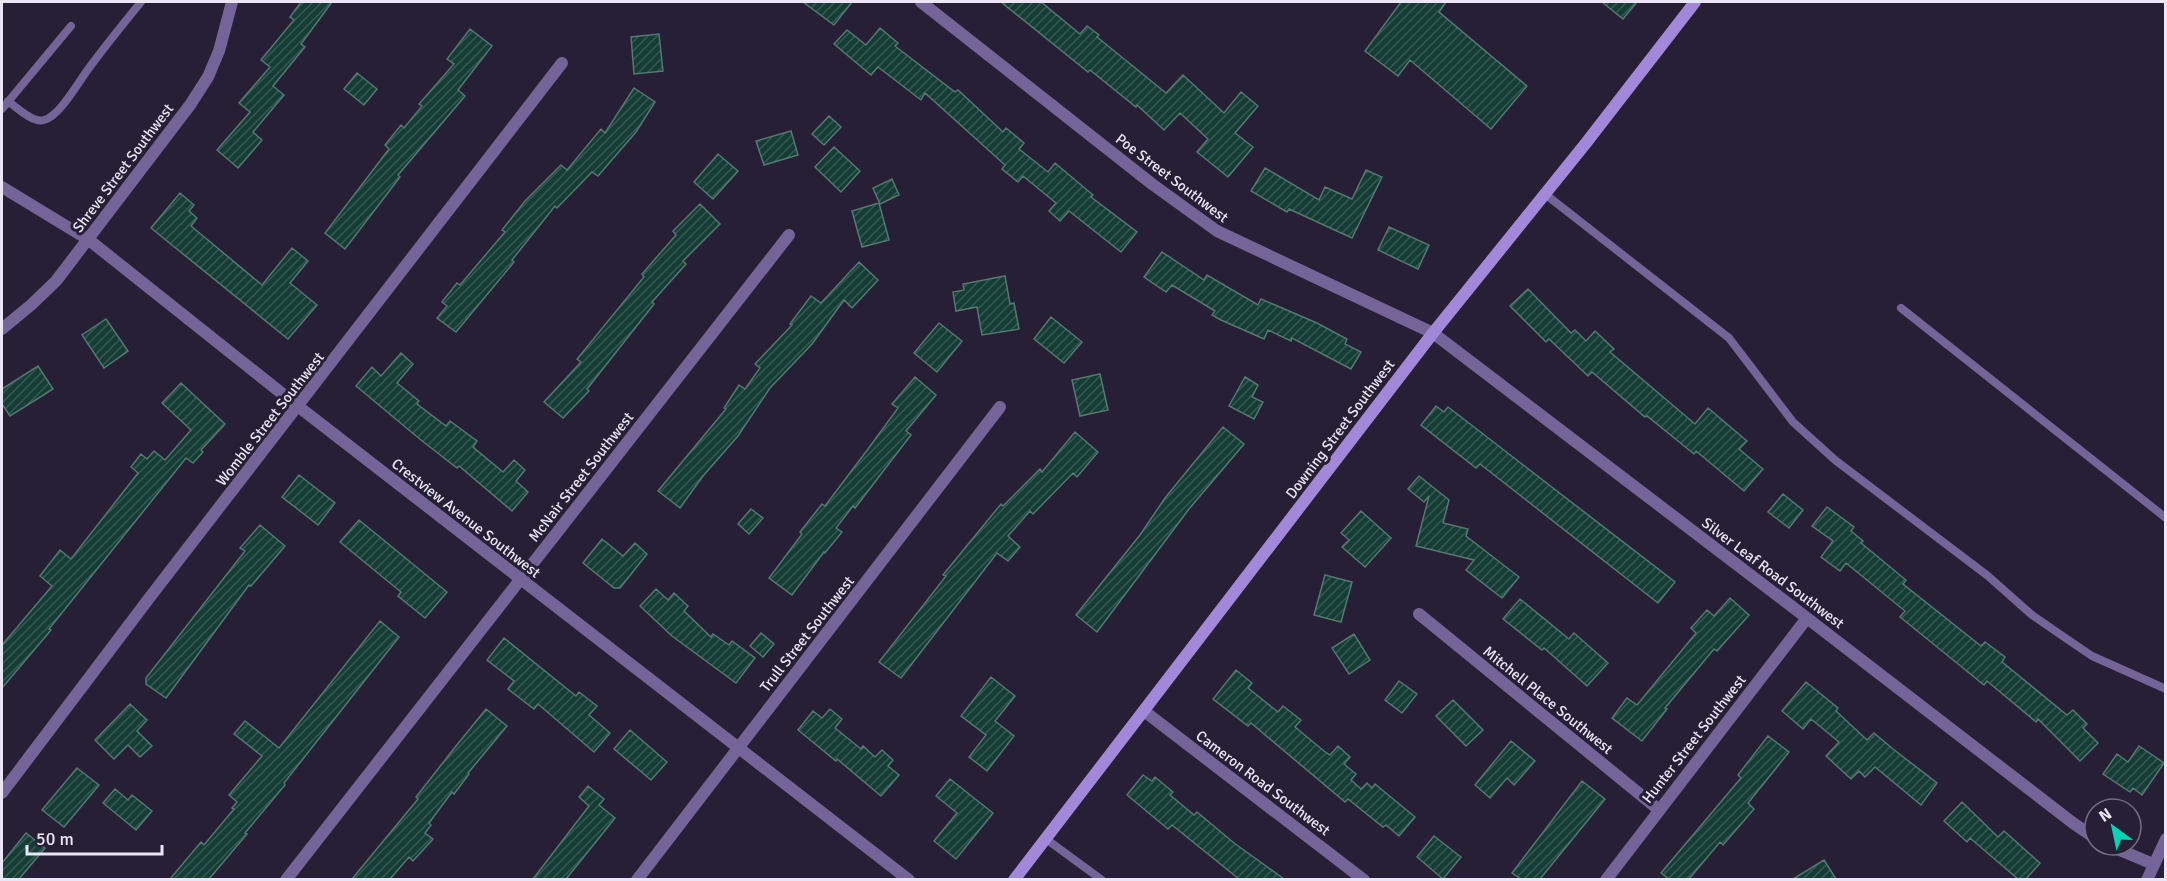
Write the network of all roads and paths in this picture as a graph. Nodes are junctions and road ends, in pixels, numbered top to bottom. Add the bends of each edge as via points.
1 (141, 2) edge
2 (232, 2) edge
3 (921, 2) edge
4 (1695, 2) edge
5 (71, 26) dead end
6 (562, 63) dead end
7 (8, 101) junction
8 (2, 109) edge
9 (2, 187) edge
10 (1545, 194) junction
11 (789, 236) dead end
12 (88, 240) junction
13 (1901, 308) dead end
14 (2, 329) edge
15 (1433, 333) junction
16 (298, 407) junction
17 (1000, 407) dead end
18 (2166, 518) edge
19 (520, 579) junction
20 (1419, 614) dead end
21 (1807, 618) junction
22 (2166, 689) edge
23 (1144, 711) junction
24 (739, 748) junction
25 (2, 792) edge
26 (1658, 809) junction
27 (2083, 830) edge
28 (1046, 839) junction
29 (2166, 839) edge
30 (2136, 857) edge
31 (2153, 864) junction
32 (286, 879) edge
33 (637, 879) edge
34 (909, 879) edge
35 (1014, 879) edge
36 (1102, 879) edge
37 (1364, 879) edge
38 (1606, 879) edge
39 (2146, 879) edge

1 - 7 lane via 49,118 35,120
2 - 12 street, Shreve Street Southwest via 208,77
3 - 15 street, Poe Street Southwest via 1217,231
4 - 10 street, Downing Street Southwest
5 - 7 lane
6 - 16 street, Womble Street Southwest
7 - 8 lane
9 - 12 street, Crestview Avenue Southwest
10 - 15 street, Downing Street Southwest
10 - 22 lane via 1729,338 1793,422 1835,460 1988,576 2032,615 2092,656
11 - 19 street, McNair Street Southwest
12 - 14 street, Shreve Street Southwest via 56,281
12 - 16 street, Crestview Avenue Southwest
13 - 18 lane
15 - 21 street, Silver Leaf Road Southwest
15 - 23 street, Downing Street Southwest
16 - 19 street, Crestview Avenue Southwest
16 - 25 street, Womble Street Southwest
17 - 24 street, Trull Street Southwest
19 - 24 street, Crestview Avenue Southwest
19 - 32 street, McNair Street Southwest
20 - 26 street, Mitchell Place Southwest
21 - 26 street, Hunter Street Southwest
21 - 27 street, Silver Leaf Road Southwest
23 - 28 street, Downing Street Southwest
23 - 37 street, Cameron Road Southwest
24 - 33 street, Trull Street Southwest
24 - 34 street, Crestview Avenue Southwest
26 - 38 street, Hunter Street Southwest
28 - 35 street, Downing Street Southwest
28 - 36 lane
29 - 31 street
30 - 31 street
31 - 39 street

